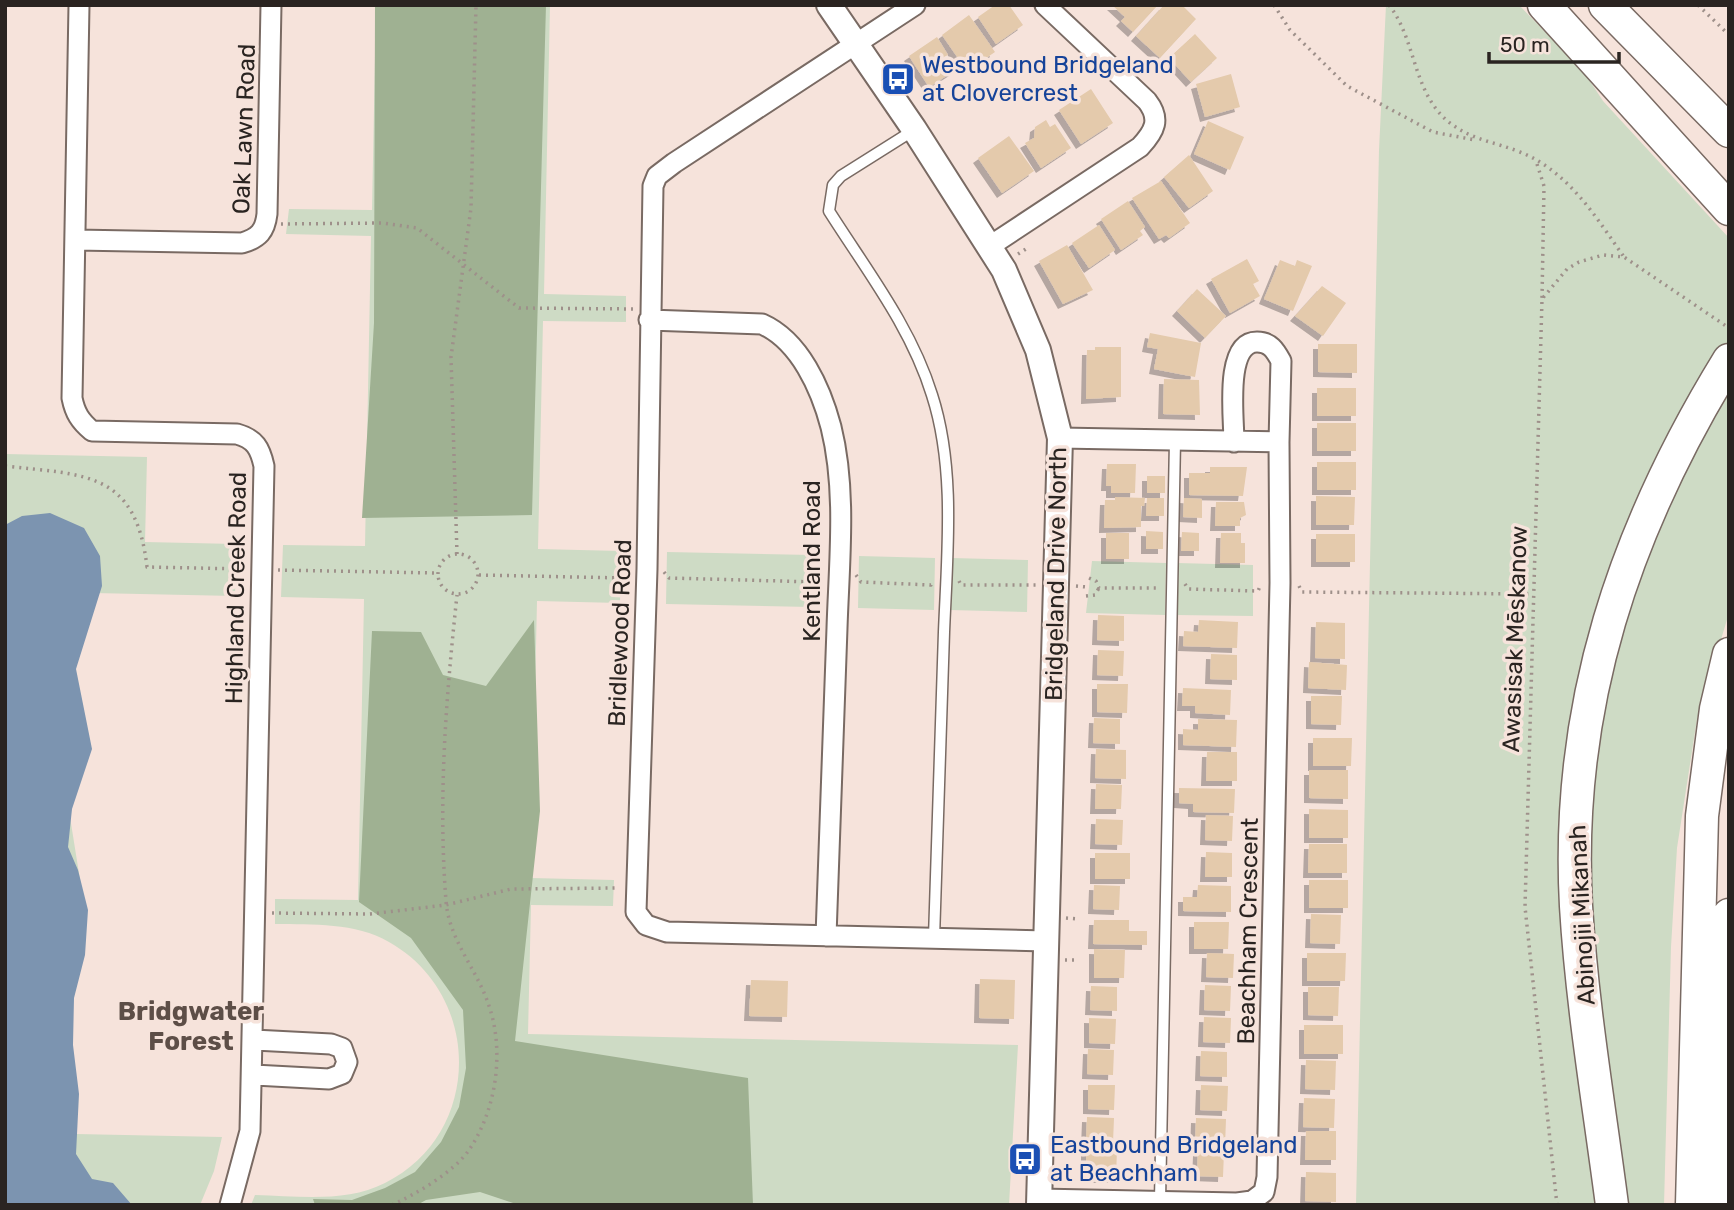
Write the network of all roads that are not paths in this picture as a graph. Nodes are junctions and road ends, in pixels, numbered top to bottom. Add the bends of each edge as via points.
1 (79, 5) edge
2 (271, 5) edge
3 (829, 5) edge
4 (915, 5) edge
5 (1045, 5) edge
6 (1544, 5) edge
7 (1605, 5) edge
8 (855, 44) junction
9 (914, 130) junction
10 (1729, 131) edge
11 (1729, 209) edge
12 (76, 240) junction
13 (990, 246) junction
14 (649, 314) junction
15 (1726, 365) edge
16 (1060, 438) junction
17 (1175, 441) junction
18 (1234, 442) junction
19 (1279, 442) junction
20 (1729, 654) edge
21 (1729, 915) edge
22 (827, 936) junction
23 (934, 939) junction
24 (1046, 941) junction
25 (254, 1040) junction
26 (252, 1075) junction
27 (1160, 1200) junction
28 (1039, 1202) edge
29 (230, 1205) edge
30 (1612, 1205) edge
31 (1692, 1205) edge
32 (1724, 1205) edge

1 - 12 street, Highland Creek Road
2 - 12 street, Oak Lawn Road via 267,214 265,228 256,239 243,243
3 - 8 street, Bridgeland Drive North
4 - 8 street
5 - 13 street via 1147,101 1156,112 1156,125 1140,147
6 - 11 main road
7 - 10 main road
8 - 9 street, Bridgeland Drive North
8 - 14 street, Bridlewood Road via 657,176 651,198
9 - 13 street, Bridgeland Drive North
9 - 23 lane via 841,176 833,186 830,211 916,351 942,438 946,576
12 - 25 street, Highland Creek Road via 75,411 81,422 92,430 237,434 260,449 264,466
13 - 16 street, Bridgeland Drive North via 1024,313
14 - 22 street, Kentland Road via 762,324 773,329 800,358 831,428 839,489 839,573
14 - 22 street, Bridlewood Road via 647,569 636,912 646,925 667,932
15 - 30 main road, Abinojii Mikanah via 1654,495 1620,580 1595,674 1580,763 1576,905
16 - 17 street
16 - 24 street, Bridgeland Drive North
17 - 18 street
17 - 27 lane
18 - 19 street
18 - 19 street, Beachham Crescent via 1235,362 1241,347 1266,342 1281,361
19 - 27 street, Beachham Crescent via 1267,1177 1264,1192 1252,1201
20 - 31 main road via 1716,709 1702,816
21 - 32 main road
22 - 23 street, Bridlewood Road
23 - 24 street, Bridlewood Road
24 - 28 street, Bridgeland Drive North
25 - 26 street, Highland Creek Road
25 - 26 street via 331,1044 342,1048 347,1062 342,1074 329,1079
26 - 29 street, Highland Creek Road via 250,1131
27 - 28 street, Beachham Crescent

